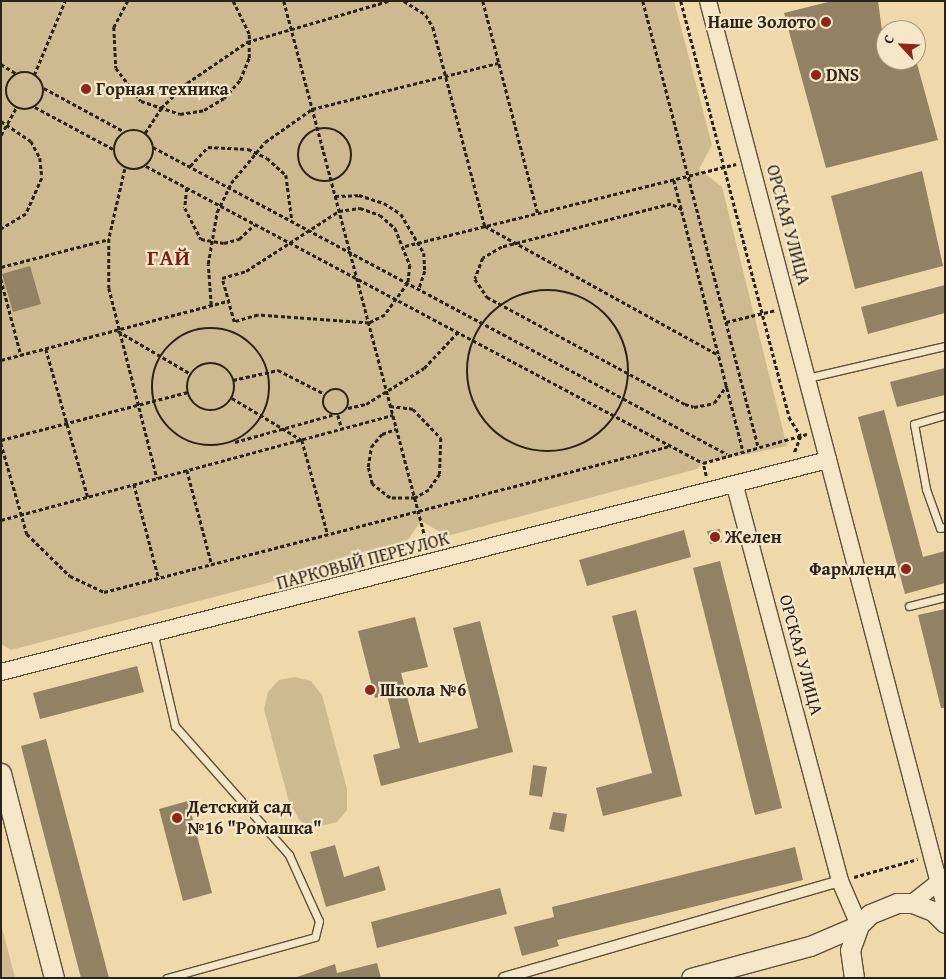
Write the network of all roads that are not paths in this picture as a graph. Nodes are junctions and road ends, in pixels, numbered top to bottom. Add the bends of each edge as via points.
1 (708, 1) edge
2 (945, 346) edge
3 (807, 378) junction
4 (945, 415) edge
5 (828, 460) junction
6 (735, 486) junction
7 (945, 527) edge
8 (945, 596) edge
9 (909, 606) dead end
10 (154, 636) junction
11 (1, 672) edge
12 (1, 773) edge
13 (941, 878) edge
14 (840, 881) junction
15 (912, 903) junction
16 (945, 906) edge
17 (945, 923) edge
18 (859, 925) junction
19 (54, 978) edge
20 (167, 978) edge
21 (504, 978) edge
22 (691, 978) edge
23 (854, 978) edge

1 - 3 street, ОРСКАЯ УЛИЦА
2 - 3 lane
3 - 5 street, ОРСКАЯ УЛИЦА
4 - 7 lane via 914,424 926,489 940,528
5 - 6 street
5 - 13 street, ОРСКАЯ УЛИЦА via 929,855
6 - 10 street, ПАРКОВЫЙ ПЕРЕУЛОК
6 - 14 street, ОРСКАЯ УЛИЦА
8 - 9 lane
10 - 11 street, ПАРКОВЫЙ ПЕРЕУЛОК
10 - 20 lane via 175,726 289,855 319,921 315,937
12 - 19 main road
13 - 15 street
13 - 16 street, ОРСКАЯ УЛИЦА
14 - 18 street, ОРСКАЯ УЛИЦА
14 - 21 street
15 - 17 main road via 933,912
15 - 18 main road via 883,907
18 - 22 main road via 810,946
18 - 23 main road via 850,950

